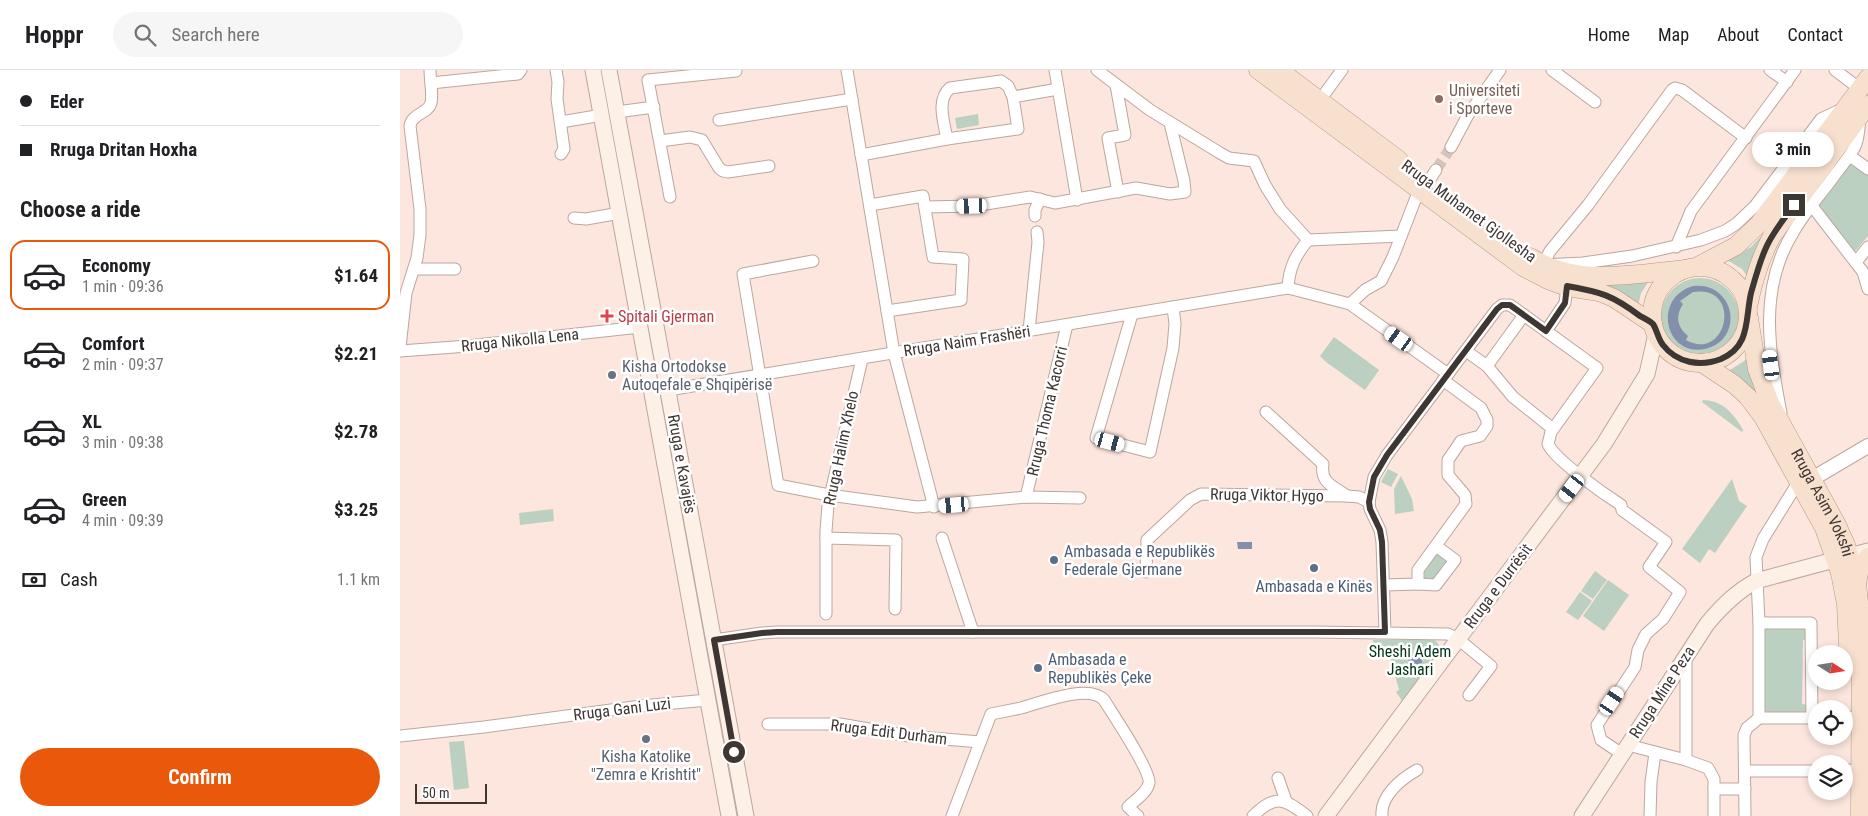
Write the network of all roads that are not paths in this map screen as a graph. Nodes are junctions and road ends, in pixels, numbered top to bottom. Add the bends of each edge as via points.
1 (430, 70) edge
2 (556, 70) edge
3 (593, 70) edge
4 (609, 70) edge
5 (847, 70) edge
6 (1055, 70) edge
7 (1097, 70) edge
8 (1258, 70) edge
9 (1278, 70) edge
10 (1342, 70) edge
11 (1500, 70) edge
12 (1552, 70) edge
13 (1770, 70) edge
14 (1795, 70) edge
15 (1835, 70) edge
16 (521, 71) edge
17 (736, 71) dead end
18 (465, 75) edge
19 (1787, 82) junction
20 (431, 83) junction
21 (1864, 84) edge
22 (1116, 85) junction
23 (1058, 89) junction
24 (1012, 97) junction
25 (852, 99) junction
26 (1320, 100) junction
27 (1594, 102) dead end
28 (654, 107) junction
29 (1858, 110) edge
30 (617, 112) junction
31 (602, 115) junction
32 (719, 120) dead end
33 (561, 122) junction
34 (1170, 123) junction
35 (1746, 138) junction
36 (947, 139) junction
37 (660, 141) junction
38 (1451, 147) tunnel mouth
39 (561, 154) dead end
40 (861, 156) junction
41 (1850, 156) junction
42 (769, 166) dead end
43 (1868, 169) edge
44 (1428, 181) junction
45 (1118, 192) junction
46 (632, 195) junction
47 (670, 197) dead end
48 (1040, 199) junction
49 (1077, 200) junction
50 (618, 203) junction
51 (870, 205) junction
52 (1812, 206) junction
53 (925, 208) junction
54 (1035, 216) dead end
55 (574, 218) dead end
56 (1037, 232) dead end
57 (1401, 236) junction
58 (1308, 240) junction
59 (1676, 247) junction
60 (1868, 247) edge
61 (813, 261) dead end
62 (1856, 262) junction
63 (1543, 265) junction
64 (1692, 267) junction
65 (414, 269) junction
66 (455, 269) dead end
67 (1567, 286) junction
68 (1288, 288) junction
69 (1868, 289) edge
70 (1350, 304) junction
71 (402, 307) edge
72 (1173, 307) junction
73 (887, 311) junction
74 (1749, 313) junction
75 (1132, 314) junction
76 (1524, 315) junction
77 (1067, 325) junction
78 (640, 327) junction
79 (1654, 329) junction
80 (1029, 331) junction
81 (1546, 331) junction
82 (400, 347) edge
83 (1466, 351) junction
84 (400, 352) edge
85 (894, 353) junction
86 (862, 358) junction
87 (1702, 363) junction
88 (1487, 366) junction
89 (760, 376) junction
90 (1445, 377) junction
91 (668, 390) junction
92 (1266, 412) dead end
93 (1553, 428) junction
94 (1784, 429) junction
95 (1868, 446) edge
96 (1581, 475) junction
97 (1806, 480) junction
98 (829, 495) junction
99 (1347, 496) junction
100 (1026, 498) junction
101 (1080, 498) dead end
102 (689, 502) junction
103 (1369, 502) junction
104 (672, 505) junction
105 (934, 506) junction
106 (693, 527) junction
107 (677, 530) junction
108 (826, 538) junction
109 (942, 538) dead end
110 (1436, 546) junction
111 (1868, 551) edge
112 (1842, 557) junction
113 (1868, 557) edge
114 (1146, 572) dead end
115 (1756, 581) junction
116 (1418, 584) junction
117 (1857, 584) junction
118 (1385, 585) junction
119 (895, 609) dead end
120 (826, 614) dead end
121 (1759, 623) junction
122 (973, 632) junction
123 (1385, 632) junction
124 (1458, 639) junction
125 (714, 640) junction
126 (1686, 656) junction
127 (1469, 696) dead end
128 (708, 700) junction
129 (1814, 700) edge
130 (1846, 700) edge
131 (1759, 718) junction
132 (1808, 718) edge
133 (768, 724) dead end
134 (400, 736) edge
135 (980, 742) junction
136 (1625, 749) junction
137 (1655, 753) junction
138 (1686, 760) junction
139 (1417, 770) dead end
140 (1745, 771) junction
141 (1808, 771) edge
142 (1278, 778) dead end
143 (1714, 789) junction
144 (1745, 789) junction
145 (1848, 800) edge
146 (1286, 801) junction
147 (729, 816) edge
148 (746, 816) edge
149 (952, 816) edge
150 (1138, 816) edge
151 (1253, 816) edge
152 (1307, 816) edge
153 (1326, 816) edge
154 (1382, 816) edge
155 (1582, 816) edge
156 (1650, 816) edge
157 (1714, 816) edge
158 (1745, 816) edge
159 (1849, 816) edge
160 (1860, 816) edge

1 - 20 street
2 - 33 street
3 - 31 main road, Rruga e Kavajës
4 - 30 main road, Rruga e Kavajës
5 - 25 street
6 - 23 street
7 - 22 street
8 - 44 main road, Rruga Muhamet Gjollesha
9 - 26 main road, Rruga Muhamet Gjollesha
10 - 26 street
11 - 38 street via 1468,115
12 - 27 street
13 - 19 street
14 - 19 street
15 - 21 street
16 - 18 street via 518,74
17 - 28 street via 648,80
18 - 20 street
19 - 35 street
20 - 65 street via 431,104 413,118 410,126 420,209 420,235
21 - 29 main road
22 - 34 street
22 - 45 street via 1125,135 1108,138
23 - 24 street
23 - 49 street
24 - 36 street via 1018,129
24 - 36 street via 1008,86 1001,81 950,88 945,92 942,104
25 - 32 street
25 - 40 street
26 - 44 main road, Rruga Muhamet Gjollesha
28 - 30 street
28 - 37 street
29 - 41 street via 1857,143
29 - 59 street via 1821,119 1755,206 1736,224 1716,235
29 - 64 main road via 1736,246
29 - 74 main road via 1772,236 1754,280
30 - 46 main road, Rruga e Kavajës
31 - 33 street
31 - 50 main road, Rruga e Kavajës
33 - 39 street via 564,149
34 - 45 street via 1185,192 1170,194 1136,188
34 - 58 street via 1229,158 1254,161 1280,209
35 - 59 street via 1691,211
35 - 63 street via 1682,90 1672,90 1594,198 1550,251
36 - 40 street
37 - 42 street via 696,138 705,143 723,171
37 - 47 street
40 - 51 street
41 - 43 street
41 - 52 street
44 - 57 street
44 - 63 main road, Rruga Muhamet Gjollesha
44 - 67 main road, Rruga Muhamet Gjollesha via 1523,267
45 - 49 street
46 - 50 main road via 628,188 621,188
46 - 91 main road, Rruga e Kavajës
48 - 49 street via 1055,203
48 - 53 street via 1030,197 972,206
48 - 54 street via 1034,210
50 - 55 street via 586,219
50 - 78 main road, Rruga e Kavajës
51 - 53 street via 923,196
51 - 73 street
52 - 62 street
52 - 94 street via 1784,249 1773,289 1769,347
53 - 73 street via 933,257 963,258 961,300
56 - 80 street
57 - 58 street
57 - 70 street via 1381,282 1365,290
58 - 68 street via 1291,265
59 - 63 street via 1598,261
60 - 62 street
61 - 89 street via 743,274
62 - 69 street
63 - 64 main road, Rruga Muhamet Gjollesha via 1597,276
64 - 74 main road via 1715,269 1731,277 1742,290
64 - 79 main road via 1675,273 1659,290 1652,313
65 - 66 street
65 - 71 street
67 - 79 main road, Rruga Muhamet Gjollesha via 1614,298
67 - 81 street via 1565,303
68 - 70 street, Rruga Naim Frashëri
68 - 72 street, Rruga Naim Frashëri
70 - 90 street
71 - 82 street
72 - 75 street, Rruga Naim Frashëri
72 - 75 street via 1173,348 1150,452 1096,438
73 - 85 street
74 - 87 main road via 1744,335 1734,350 1719,359
74 - 94 main road, Rruga Asim Vokshi via 1753,351 1762,385
75 - 77 street, Rruga Naim Frashëri
76 - 81 street
76 - 83 street via 1510,305 1502,305
76 - 88 street
77 - 80 street, Rruga Naim Frashëri
77 - 100 street, Rruga Thoma Kacorri
78 - 84 street, Rruga Nikolla Lena
78 - 104 main road, Rruga e Kavajës
79 - 87 main road via 1666,348 1680,359
79 - 96 main road, Rruga e Durrësit via 1649,367 1640,387
80 - 85 street, Rruga Naim Frashëri
81 - 93 street via 1597,368
83 - 88 street
83 - 90 street
85 - 86 street, Rruga Naim Frashëri
85 - 105 street
86 - 89 street, Rruga Naim Frashëri
86 - 98 street, Rruga Halim Xhelo
87 - 97 main road, Rruga Asim Vokshi via 1748,397
88 - 93 street via 1524,407
89 - 91 street, Rruga Naim Frashëri
89 - 98 street via 778,485
90 - 103 street via 1383,460 1374,477
90 - 110 street via 1481,408 1487,426 1480,436 1461,441 1448,460 1448,475 1466,495 1466,504
91 - 102 main road, Rruga e Kavajës
92 - 99 street, Rruga Viktor Hygo via 1323,464 1322,476 1326,482
93 - 96 street via 1548,438 1550,448
94 - 97 main road, Rruga Asim Vokshi
95 - 97 street
96 - 124 main road, Rruga e Durrësit
96 - 136 street via 1666,542 1649,567 1680,592 1663,619 1640,644 1635,667 1597,725 1601,740
97 - 112 main road, Rruga Asim Vokshi via 1825,530
97 - 115 street via 1759,548
98 - 105 street via 908,506
98 - 108 street, Rruga Halim Xhelo
99 - 103 street, Rruga Viktor Hygo
99 - 114 street, Rruga Viktor Hygo via 1209,493 1195,496 1147,540
100 - 101 street
100 - 105 street
102 - 104 main road via 681,508
102 - 106 main road, Rruga e Kavajës
103 - 118 street via 1380,530
104 - 107 main road, Rruga e Kavajës
106 - 107 main road via 684,524
106 - 125 main road, Rruga e Kavajës
107 - 128 main road, Rruga e Kavajës
108 - 119 street via 896,540
108 - 120 street, Rruga Halim Xhelo
109 - 122 street
110 - 116 street via 1418,570
110 - 116 street via 1455,560 1436,584
111 - 112 main road, Rruga Mine Peza
112 - 115 main road, Rruga Mine Peza
112 - 117 main road, Rruga Asim Vokshi
112 - 130 main road, Rruga Asim Vokshi via 1848,620
113 - 117 main road via 1860,568
115 - 121 street
115 - 126 main road, Rruga Mine Peza via 1723,605
116 - 118 street
117 - 160 main road, Rruga Asim Vokshi via 1860,620
118 - 123 street
121 - 129 street via 1812,623
121 - 131 street
122 - 123 street
122 - 125 street via 770,632
123 - 124 street via 1448,634
124 - 127 street via 1491,666
124 - 153 main road, Rruga e Durrësit
125 - 148 main road, Rruga e Kavajës
126 - 136 main road, Rruga Mine Peza
126 - 138 street
128 - 134 street, Rruga Gani Luzi
128 - 147 main road, Rruga e Kavajës
131 - 132 street
131 - 140 street via 1744,735
133 - 135 street, Rruga Edit Durham via 840,724 909,736
135 - 149 street
135 - 150 street via 991,714 1058,696 1081,694 1102,697 1149,778 1146,790 1128,807
136 - 137 street
136 - 155 main road, Rruga Mine Peza
137 - 138 street
137 - 156 street
138 - 143 street via 1708,768 1714,779
139 - 154 street via 1398,783 1384,803
140 - 141 street
140 - 144 street
142 - 146 street
143 - 144 street
143 - 157 street
144 - 158 street
145 - 159 main road, Rruga Asim Vokshi
146 - 151 street via 1276,800
146 - 152 street

